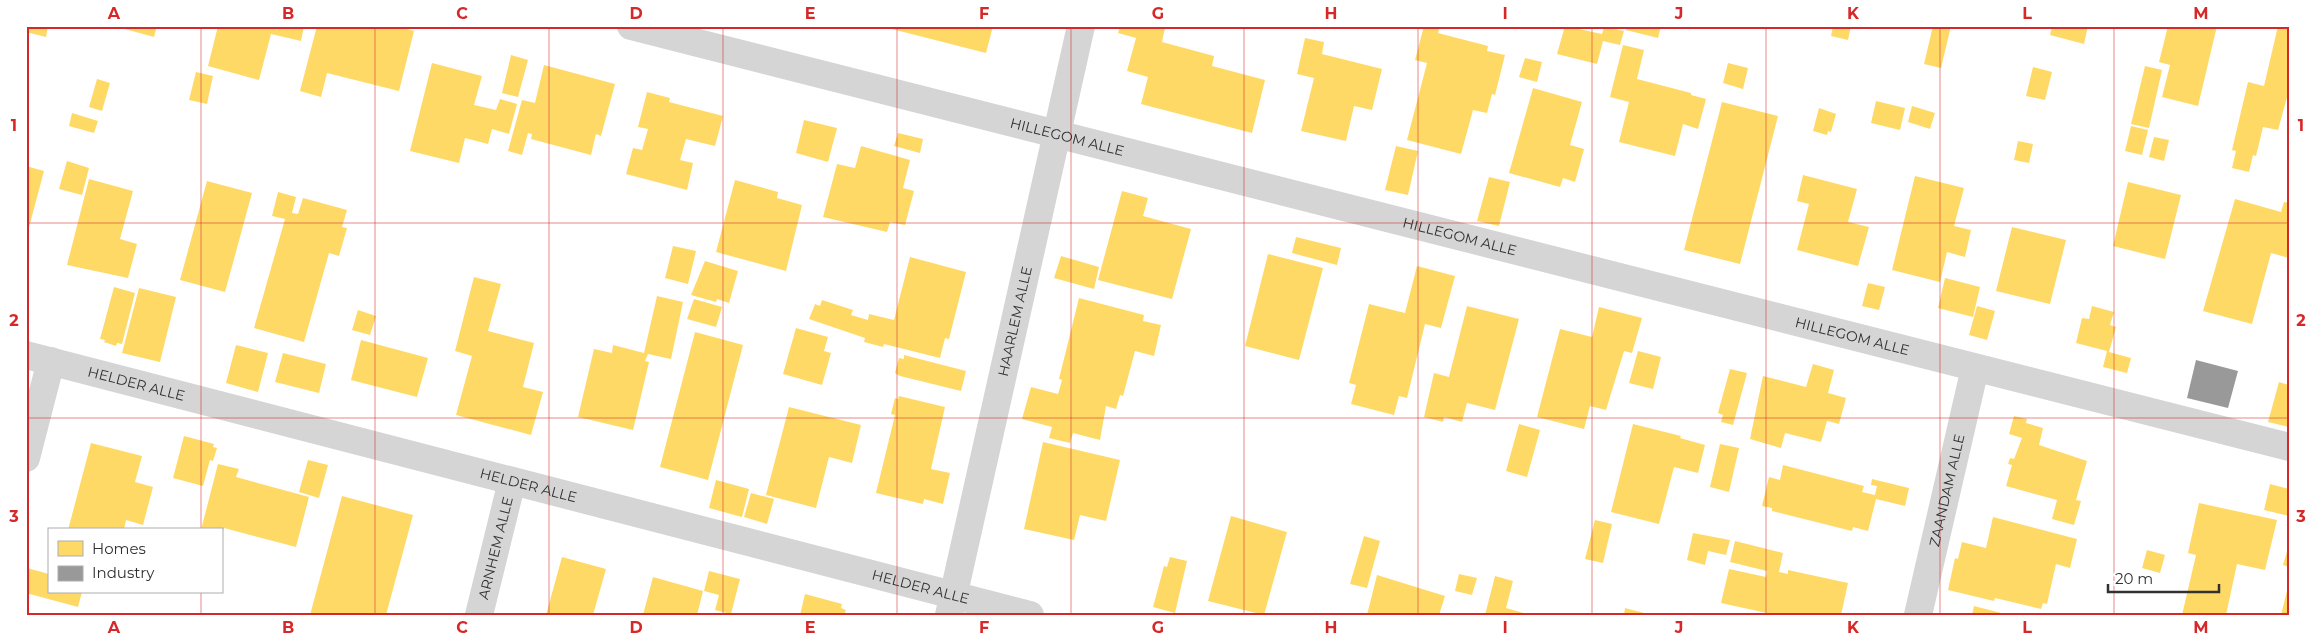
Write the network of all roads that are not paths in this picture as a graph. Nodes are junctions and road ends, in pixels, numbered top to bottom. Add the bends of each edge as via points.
1 (631, 26) edge
2 (1081, 26) edge
3 (1056, 134) junction
4 (39, 358) edge
5 (1975, 368) junction
6 (2289, 447) edge
7 (26, 458) edge
8 (512, 481) junction
9 (952, 605) edge
10 (479, 615) edge
11 (1030, 615) edge
12 (1918, 615) edge

1 - 3 street, HILLEGOM ALLE
2 - 3 street, HAARLEM ALLE
3 - 5 street, HILLEGOM ALLE
3 - 9 street, HAARLEM ALLE
4 - 7 street
4 - 8 street, HELDER ALLE
5 - 6 street, HILLEGOM ALLE
5 - 12 street, ZAANDAM ALLE
8 - 9 street, HELDER ALLE
8 - 10 street, ARNHEM ALLE
9 - 11 street, HELDER ALLE

